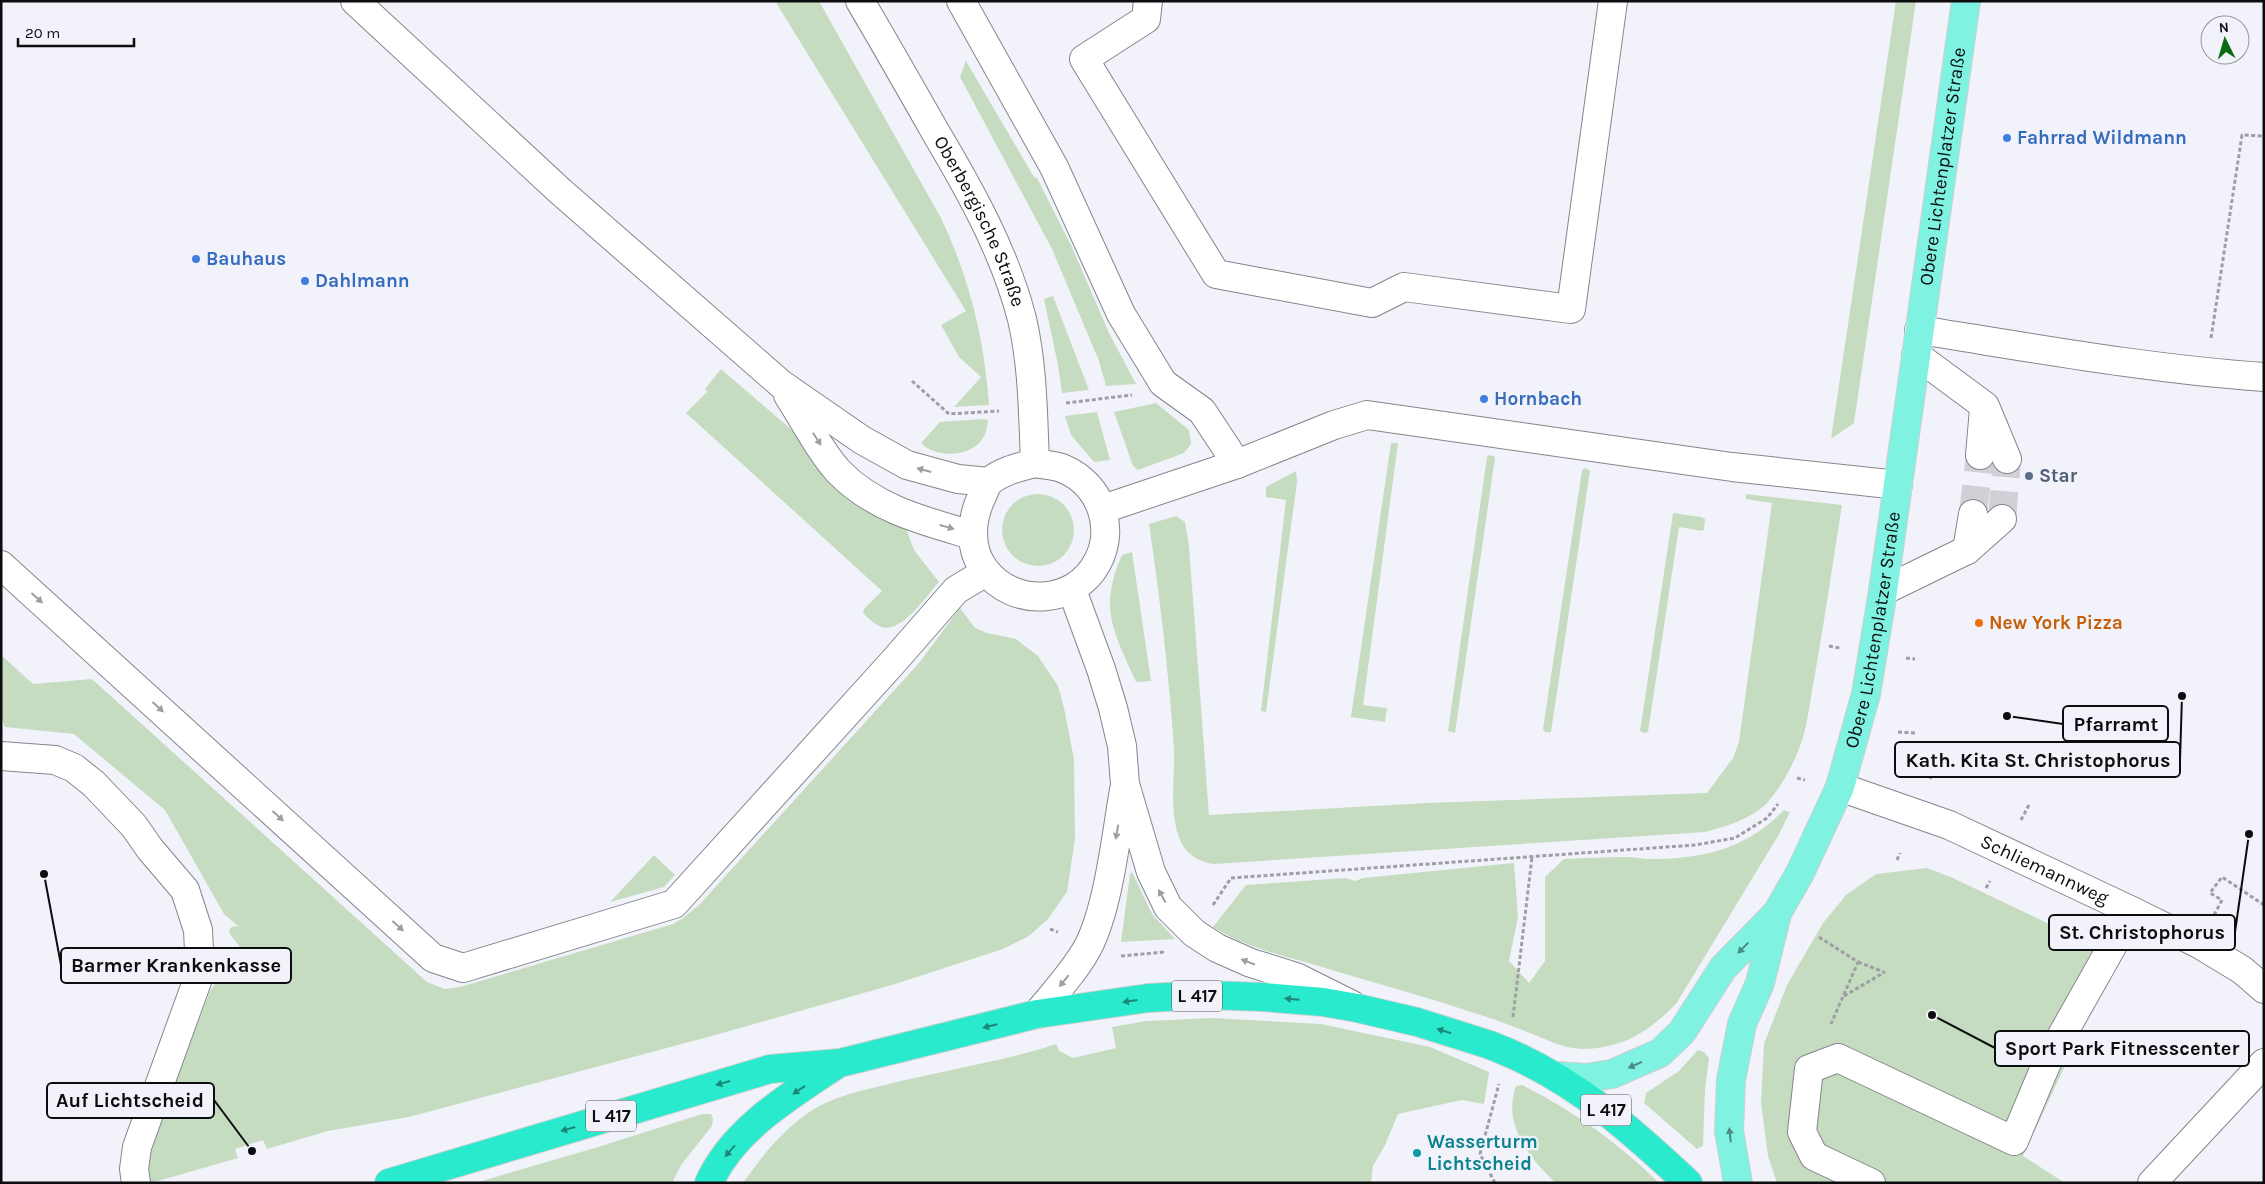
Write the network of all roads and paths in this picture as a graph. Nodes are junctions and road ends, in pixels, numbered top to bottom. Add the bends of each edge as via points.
1 (355, 1) edge
2 (860, 1) edge
3 (961, 1) edge
4 (1148, 1) edge
5 (1613, 1) edge
6 (1966, 1) edge
7 (2264, 136) edge
8 (1918, 342) junction
9 (2206, 373) junction
10 (2264, 377) edge
11 (912, 381) dead end
12 (781, 384) junction
13 (1103, 399) dead end
14 (1065, 404) dead end
15 (1985, 406) junction
16 (994, 412) dead end
17 (1980, 455) tunnel mouth
18 (2007, 460) tunnel mouth
19 (1034, 463) junction
20 (1237, 464) junction
21 (989, 482) junction
22 (1898, 485) junction
23 (1103, 509) junction
24 (1973, 514) tunnel mouth
25 (2002, 519) tunnel mouth
26 (972, 535) junction
27 (1967, 550) junction
28 (1, 565) edge
29 (986, 572) junction
30 (1072, 590) junction
31 (1883, 591) junction
32 (1898, 732) dead end
33 (1915, 733) dead end
34 (1, 756) edge
35 (1937, 763) dead end
36 (1930, 780) dead end
37 (1125, 784) junction
38 (1840, 787) junction
39 (1778, 804) dead end
40 (1900, 853) dead end
41 (1532, 857) junction
42 (1897, 860) dead end
43 (2264, 905) edge
44 (1210, 908) dead end
45 (2132, 911) junction
46 (1777, 913) junction
47 (1050, 929) dead end
48 (1059, 932) dead end
49 (1819, 937) dead end
50 (2199, 944) junction
51 (1172, 952) dead end
52 (1118, 955) dead end
53 (1858, 962) junction
54 (2264, 989) edge
55 (1357, 1008) junction
56 (1514, 1009) dead end
57 (1037, 1014) junction
58 (840, 1063) junction
59 (2264, 1064) edge
60 (1558, 1076) junction
61 (1496, 1096) dead end
62 (136, 1183) edge
63 (389, 1183) edge
64 (709, 1183) edge
65 (1495, 1183) edge
66 (1688, 1183) edge
67 (1738, 1183) edge
68 (1871, 1183) edge
69 (2152, 1183) edge

1 - 12 street via 560,191
2 - 19 street, Oberbergische Straße via 974,200 1003,262 1022,319 1027,348
3 - 20 street via 1054,167 1121,314 1163,382 1202,411
4 - 5 street via 1146,19 1084,59 1216,274 1372,303 1404,287 1571,309
6 - 8 main road, Obere Lichtenplatzer Straße
7 - 9 path via 2242,135
8 - 9 street
8 - 15 street
8 - 22 main road, Obere Lichtenplatzer Straße
9 - 10 street
11 - 16 path via 949,414
21 -> 12 street via 907,466 862,440
12 -> 26 street via 838,471 856,487 880,504
13 - 14 path
15 - 17 street
15 - 18 street
19 - 21 street via 1009,470
19 - 23 street via 1064,468 1088,484
20 - 22 street via 1367,415 1732,467
20 - 23 street
21 - 26 street via 975,510
22 - 31 main road, Obere Lichtenplatzer Straße
23 - 30 street via 1106,530 1103,552 1092,571
24 - 27 street
25 - 27 street
26 - 29 street via 978,558
27 - 31 street
28 -> 29 street via 433,958 463,968 674,904 956,590
29 - 30 street via 1009,590 1032,597 1055,596
30 - 37 street via 1113,708 1122,746
31 - 38 main road, Obere Lichtenplatzer Straße via 1860,723
32 - 33 path
34 - 62 street via 55,760 74,768 94,784 134,826 185,890 198,930 200,973 137,1147
35 - 36 path
55 -> 37 street via 1296,977 1217,948 1184,924 1158,890
37 -> 57 street via 1098,924 1075,967
38 - 45 street, Schliemannweg via 1949,825
38 - 46 main road, Obere Lichtenplatzer Straße via 1800,873
39 - 41 path via 1767,818 1735,838 1695,845
40 - 42 path
41 - 44 path via 1231,878
41 - 56 path
43 - 50 path via 2222,877 2210,893 2222,900
45 - 50 street, Schliemannweg
45 - 68 street via 2048,1060 2014,1141 1838,1058 1809,1070 1802,1132 1814,1156
46 -> 60 main road via 1723,968 1682,1032 1660,1053 1612,1074 1586,1078
67 -> 46 main road via 1729,1131 1731,1080 1742,1024 1760,983
47 - 48 path
49 - 53 path
50 - 54 street, Schliemannweg via 2242,970
51 - 52 path
53 - 53 path via 1885,972 1843,996 1851,979
55 -> 57 highway, L 417 via 1272,998 1206,996 1148,998
60 -> 55 highway, L 417, bridge via 1490,1045 1417,1022
57 -> 58 highway, L 417
58 -> 63 highway, L 417 via 770,1069
58 -> 64 highway, L 417 via 756,1123 726,1154
59 - 69 street
60 - 66 highway, L 417 via 1608,1111
61 - 65 path via 1480,1154

